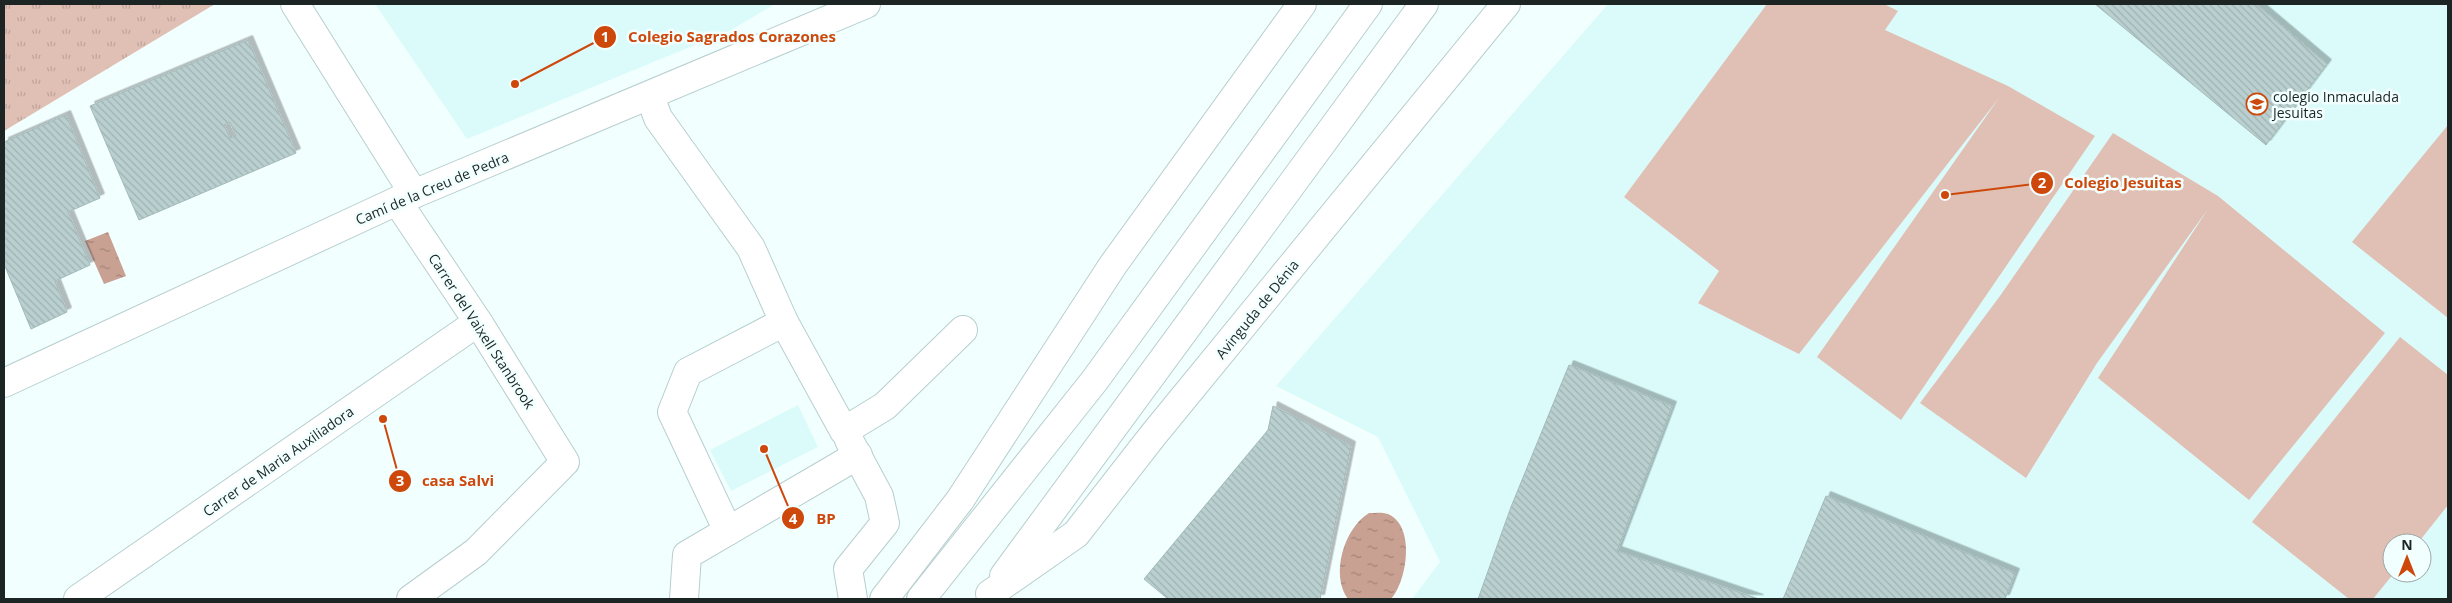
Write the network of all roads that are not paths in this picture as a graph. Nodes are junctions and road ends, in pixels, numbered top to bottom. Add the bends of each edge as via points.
1 (295, 4) edge
2 (866, 4) edge
3 (1302, 4) edge
4 (1368, 4) edge
5 (1424, 4) edge
6 (1506, 4) edge
7 (650, 96) junction
8 (406, 198) junction
9 (478, 322) junction
10 (784, 322) junction
11 (963, 330) dead end
12 (4, 383) edge
13 (844, 430) junction
14 (858, 455) junction
15 (728, 531) junction
16 (989, 597) edge
17 (78, 599) edge
18 (410, 599) edge
19 (684, 599) edge
20 (853, 599) edge
21 (884, 599) edge
22 (921, 599) edge

1 - 8 main road, Carrer del Vaixell Stanbrook
2 - 7 main road, Camí de la Creu de Pedra
3 - 21 main road via 1113,265 960,500
4 - 22 main road via 1100,372
5 - 16 main road, Avinguda de Dénia
6 - 16 main road, Avinguda de Dénia via 1076,534
7 - 8 main road, Camí de la Creu de Pedra
7 - 10 main road via 658,118 751,248
8 - 9 main road, Carrer del Vaixell Stanbrook
8 - 12 main road, Camí de la Creu de Pedra
9 - 17 main road, Carrer de Maria Auxiliadora
9 - 18 main road, Carrer del Vaixell Stanbrook via 565,462 476,552
10 - 13 main road
10 - 15 main road via 688,372 672,412
11 - 13 main road via 885,406
13 - 14 main road
14 - 15 main road
14 - 20 main road via 879,496 885,523 848,569
15 - 19 main road via 687,555

